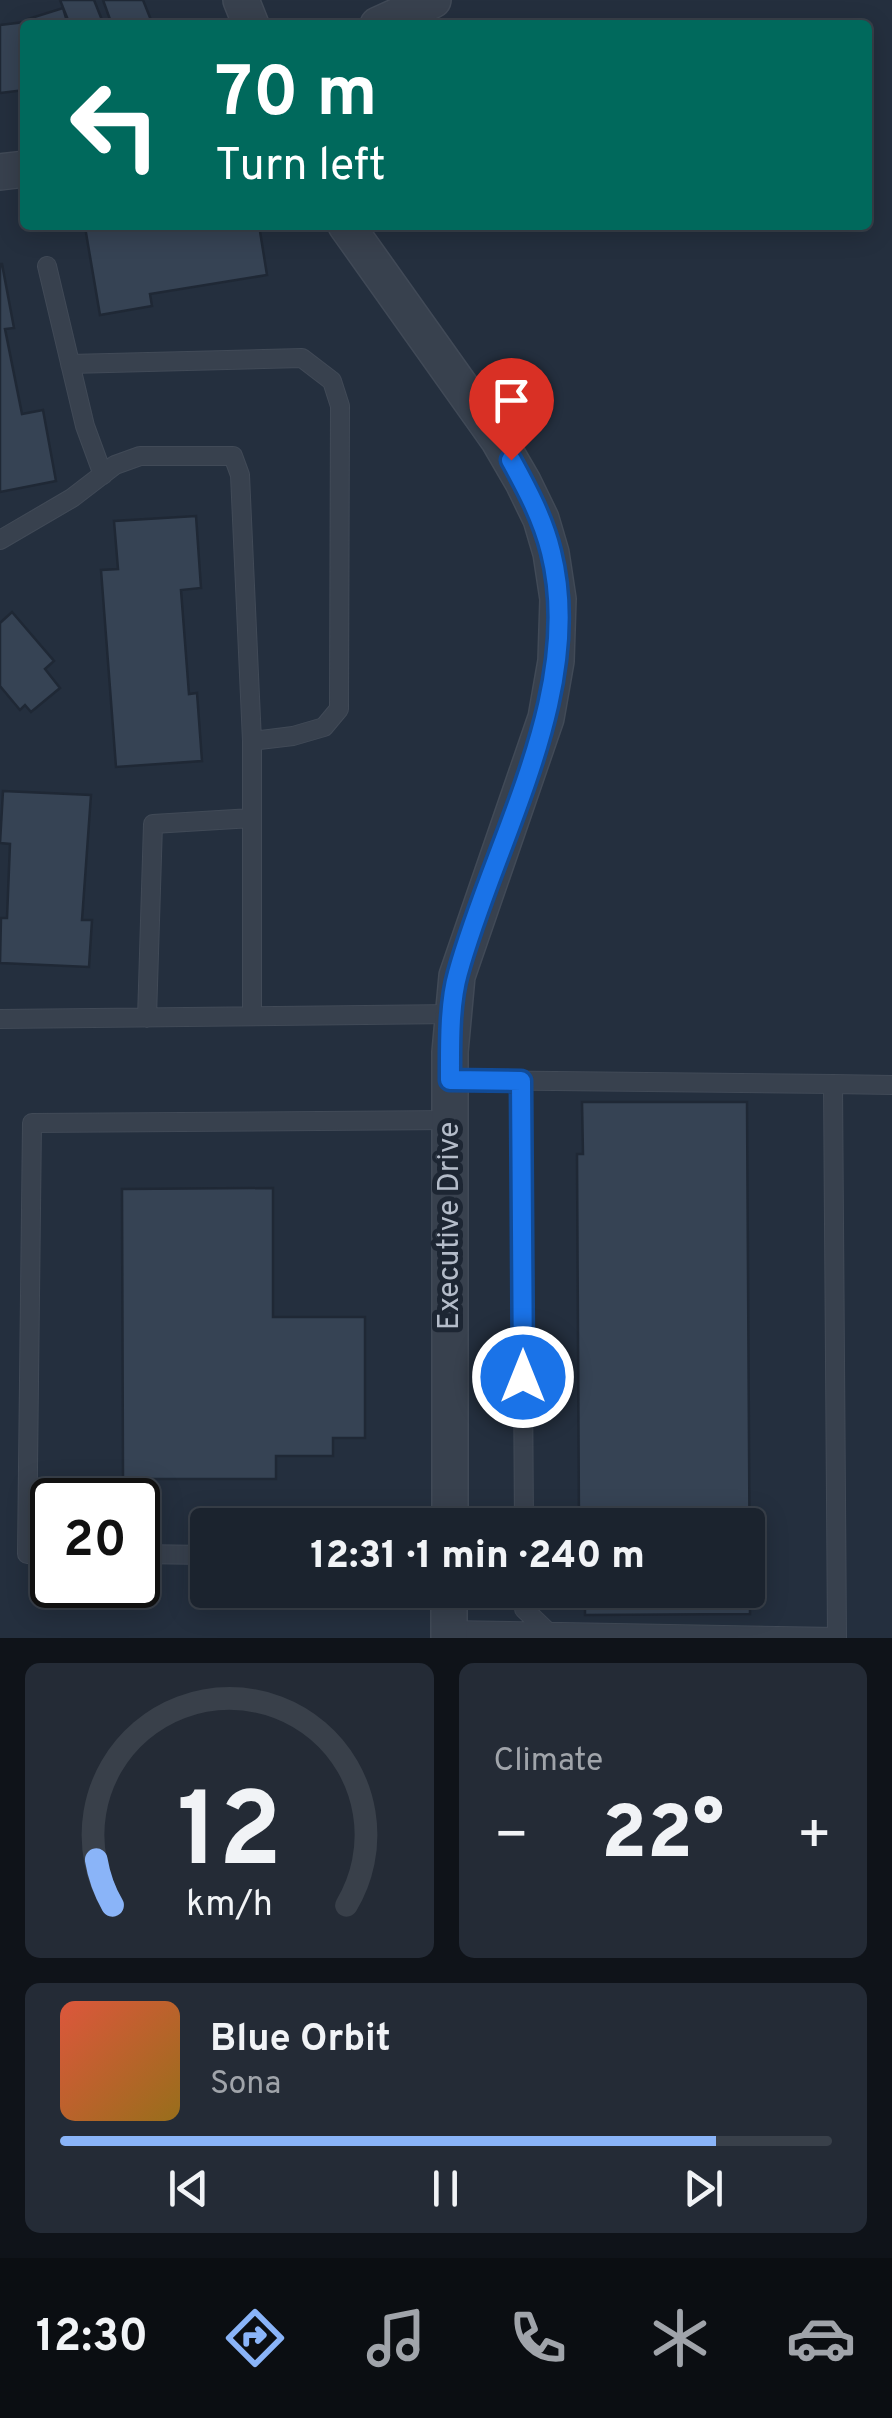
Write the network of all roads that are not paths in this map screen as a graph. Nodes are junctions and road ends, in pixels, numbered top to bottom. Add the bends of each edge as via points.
1 (432, 0) edge
2 (389, 20) edge
3 (350, 230) edge
4 (47, 266) dead end
5 (70, 364) junction
6 (103, 474) junction
7 (0, 540) edge
8 (252, 741) junction
9 (252, 818) junction
10 (453, 1014) junction
11 (252, 1015) junction
12 (147, 1018) junction
13 (0, 1019) edge
14 (450, 1080) junction
15 (521, 1081) junction
16 (833, 1084) junction
17 (892, 1085) edge
18 (450, 1120) junction
19 (450, 1508) edge
20 (524, 1508) edge
21 (30, 1554) edge
22 (160, 1554) edge
23 (190, 1554) edge
24 (450, 1608) edge
25 (524, 1608) edge
26 (449, 1634) edge
27 (548, 1636) edge
28 (838, 1638) edge

1 - 2 street
3 - 10 street, Executive Drive via 515,468 540,519 558,599 546,718 457,976
4 - 5 lane
5 - 6 lane
5 - 8 lane via 302,358 332,381 340,406 339,709 324,727
6 - 7 lane
6 - 8 lane via 140,456 233,456 240,474
8 - 9 lane
9 - 11 lane
9 - 12 lane via 153,824
10 - 11 lane
10 - 14 street, Executive Drive
11 - 12 lane
12 - 13 lane
14 - 15 lane
14 - 18 street, Executive Drive
15 - 16 lane
15 - 20 lane
16 - 17 lane
16 - 28 lane
18 - 19 street, Executive Drive
18 - 21 lane via 32,1123
22 - 23 lane
24 - 26 street
25 - 27 lane
26 - 27 lane
27 - 28 lane

